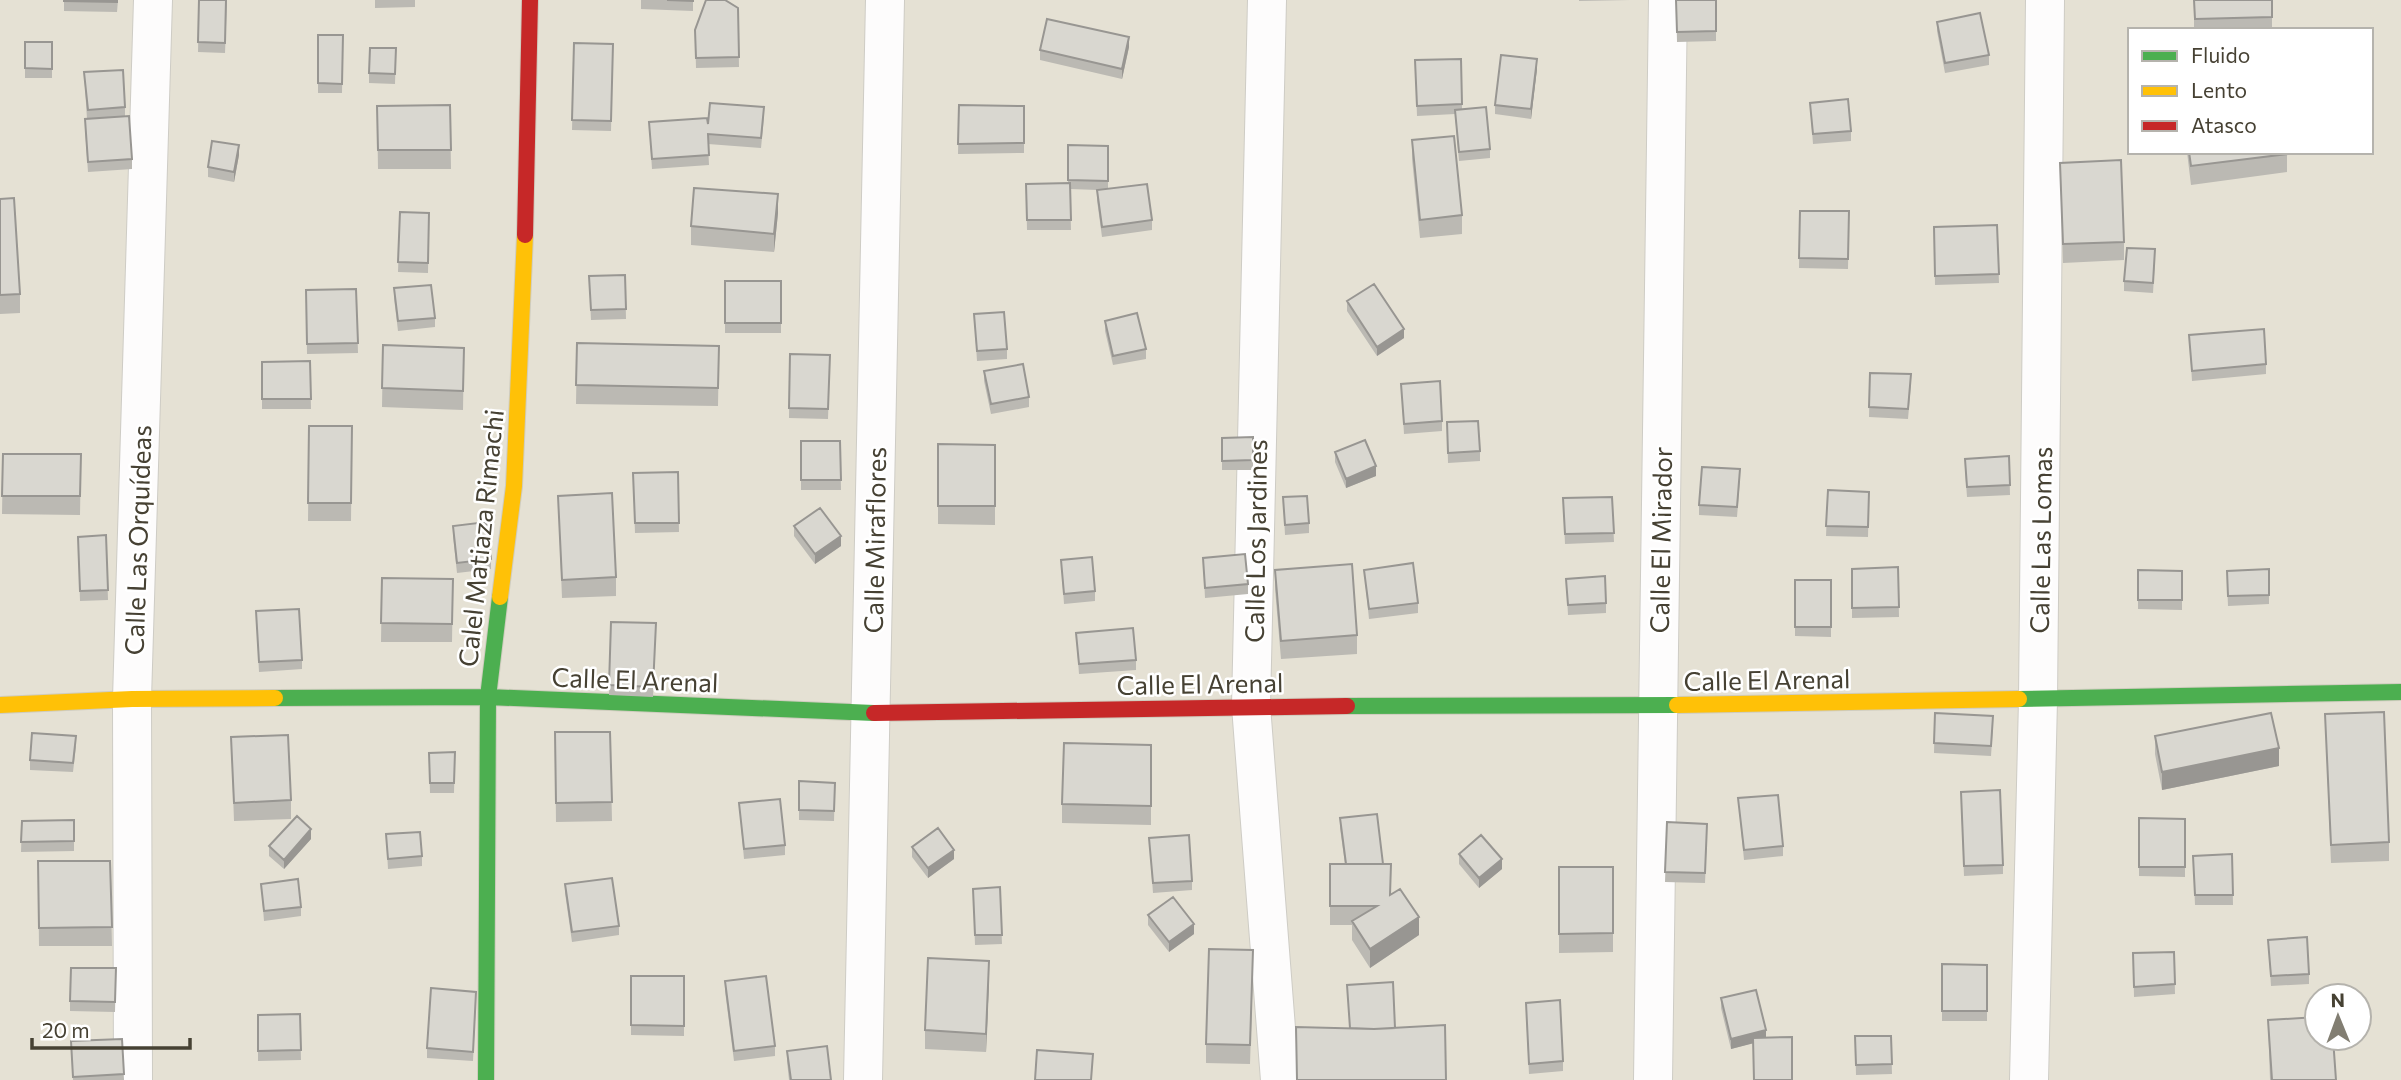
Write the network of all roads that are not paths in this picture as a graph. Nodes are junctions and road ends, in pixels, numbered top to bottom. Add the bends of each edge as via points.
1 (153, 0) edge
2 (530, 0) edge
3 (885, 0) edge
4 (1267, 0) edge
5 (1668, 0) edge
6 (2045, 0) edge
7 (2401, 692) edge
8 (488, 697) junction
9 (132, 699) junction
10 (2038, 700) junction
11 (0, 705) edge
12 (1658, 705) junction
13 (1251, 706) junction
14 (870, 713) junction
15 (132, 1080) edge
16 (486, 1080) edge
17 (863, 1080) edge
18 (1280, 1080) edge
19 (1653, 1080) edge
20 (2029, 1080) edge

1 - 9 street, Calle Las Orquídeas
2 - 8 street, Calel Matiaza Rimachi via 514,486
3 - 14 street, Calle Miraflores
4 - 13 street, Calle Los Jardines
5 - 12 street, Calle El Mirador
6 - 10 street, Calle Las Lomas
7 - 10 street, Calle El Arenal
8 - 9 street, Calle El Arenal
8 - 14 street, Calle El Arenal
8 - 16 street, Calel Matiaza Rimachi
9 - 11 street, Calle El Arenal
9 - 15 street, Calle Las Orquídeas
10 - 12 street, Calle El Arenal
10 - 20 street, Calle Las Lomas
12 - 13 street, Calle El Arenal
12 - 19 street, Calle El Mirador
13 - 14 street, Calle El Arenal
13 - 18 street, Calle Los Jardines
14 - 17 street, Calle Miraflores

